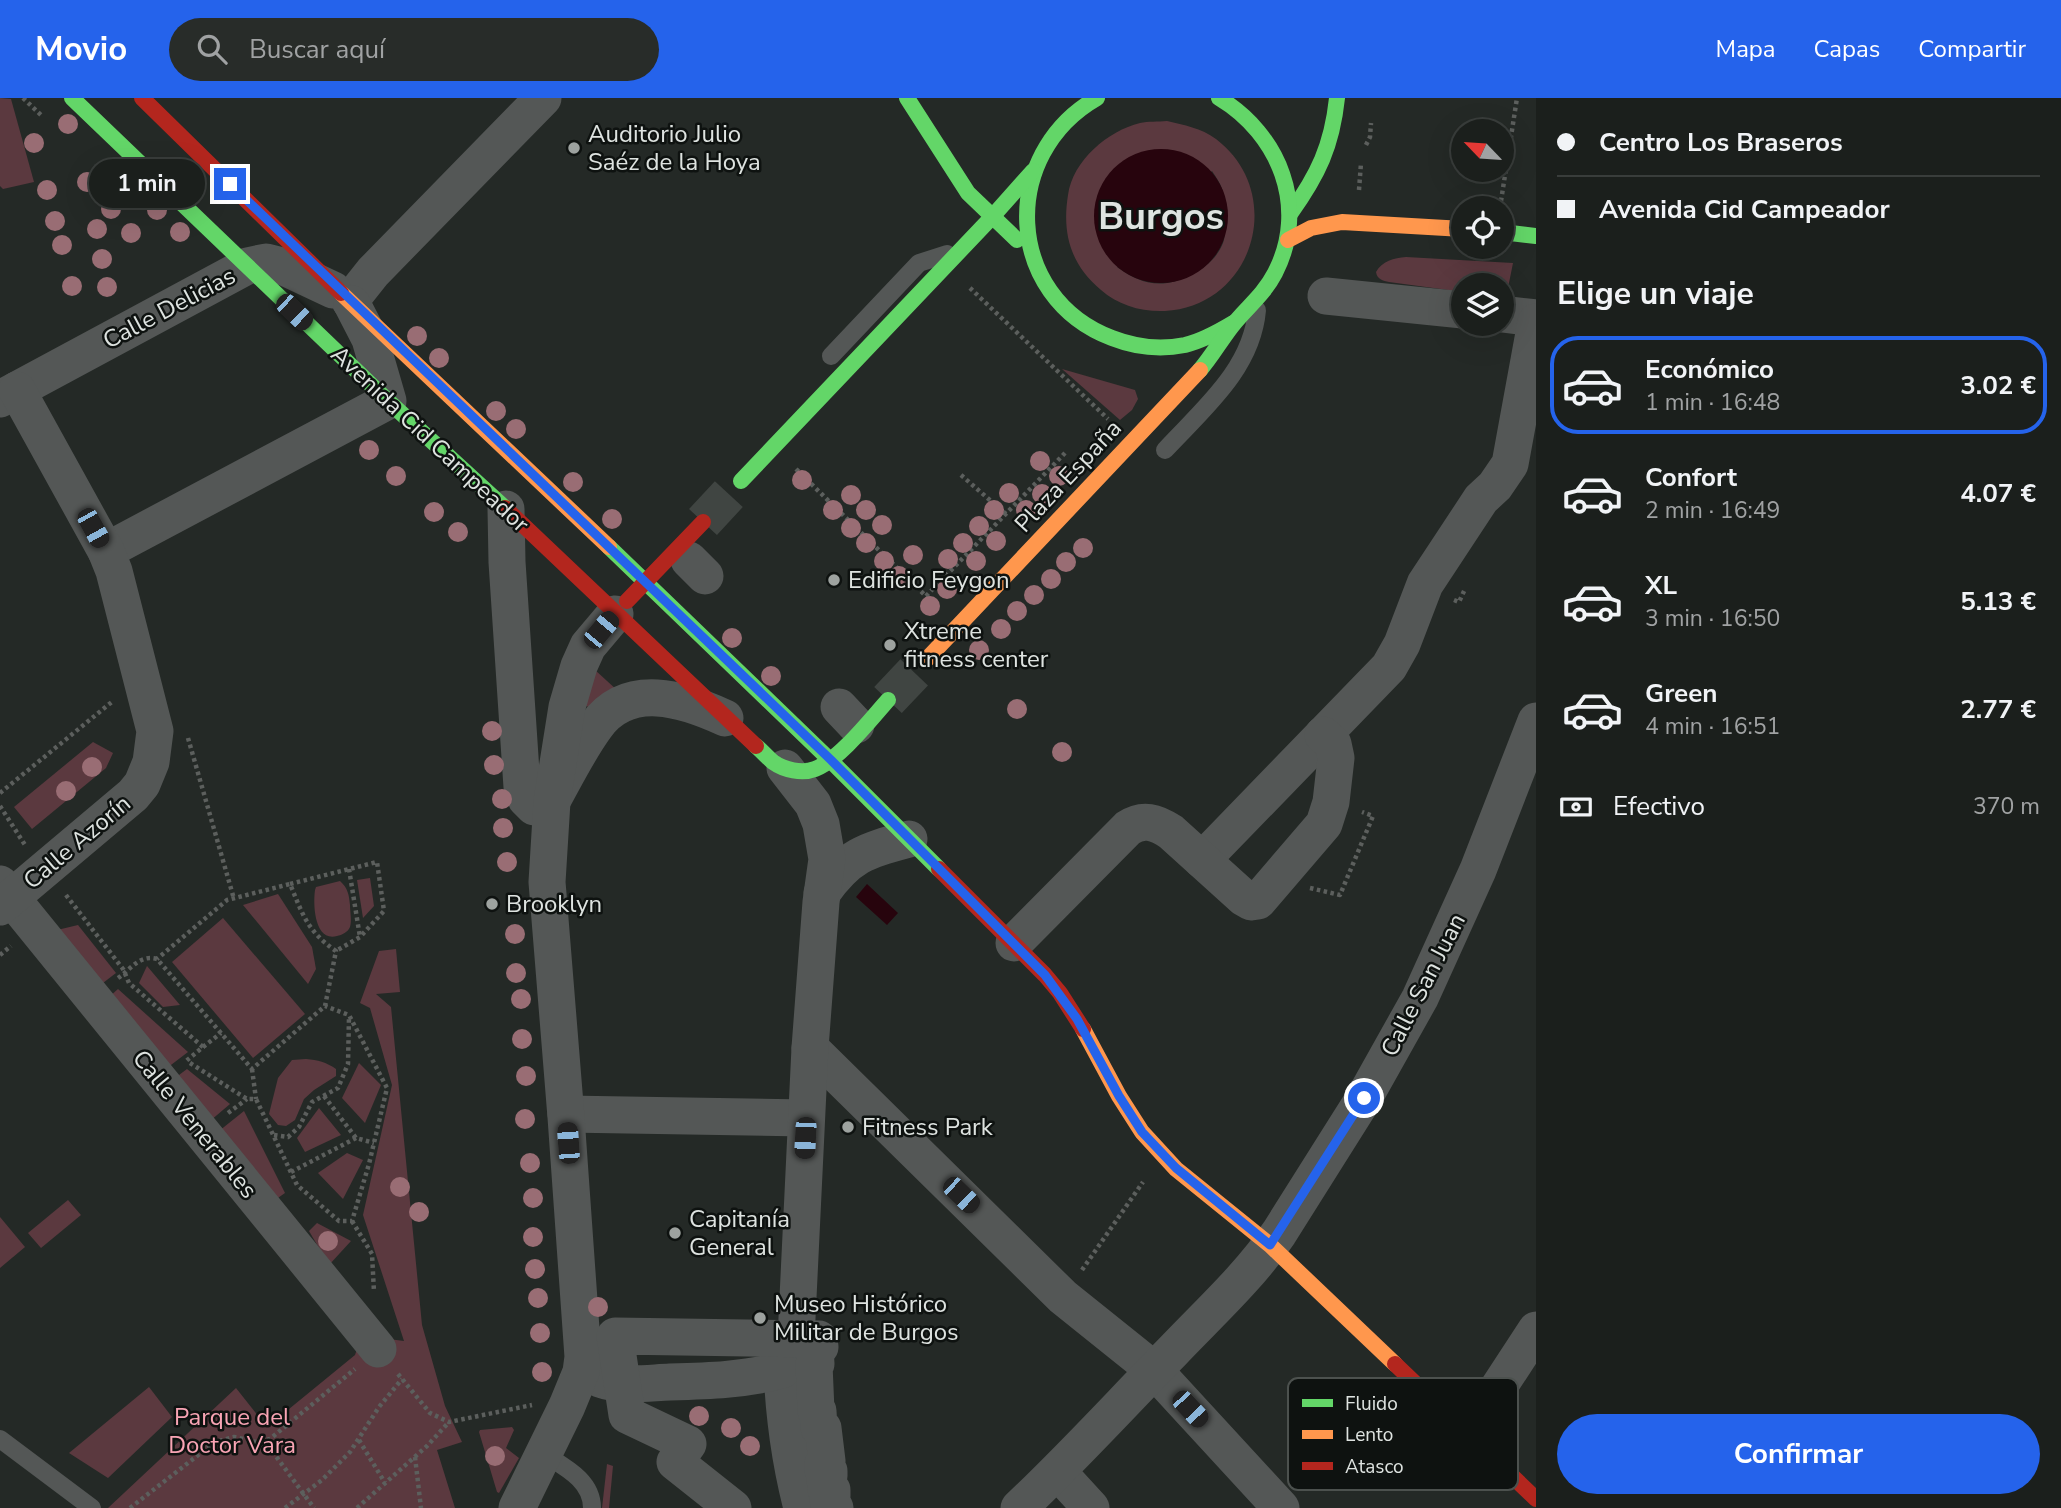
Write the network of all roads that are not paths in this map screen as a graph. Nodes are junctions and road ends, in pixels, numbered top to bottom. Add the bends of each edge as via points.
1 (72, 98) edge
2 (142, 98) edge
3 (543, 98) edge
4 (907, 98) edge
5 (1097, 98) edge
6 (1219, 98) edge
7 (1337, 98) edge
8 (1033, 171) junction
9 (968, 193) junction
10 (1290, 214) junction
11 (992, 217) junction
12 (1451, 228) edge
13 (1514, 234) edge
14 (1536, 236) edge
15 (1288, 240) junction
16 (961, 250) junction
17 (1031, 253) junction
18 (252, 271) junction
19 (1326, 296) dead end
20 (347, 298) junction
21 (1258, 300) junction
22 (1451, 309) edge
23 (1514, 316) edge
24 (1238, 320) junction
25 (1536, 320) edge
26 (831, 356) dead end
27 (9, 395) edge
28 (387, 401) junction
29 (1165, 450) dead end
30 (741, 481) tunnel mouth
31 (506, 509) junction
32 (703, 522) tunnel mouth
33 (106, 551) junction
34 (646, 582) junction
35 (615, 614) junction
36 (926, 660) tunnel mouth
37 (888, 700) tunnel mouth
38 (725, 718) junction
39 (1536, 721) edge
40 (1323, 735) junction
41 (772, 759) junction
42 (831, 760) junction
43 (552, 801) junction
44 (909, 839) junction
45 (1202, 860) junction
46 (7, 886) edge
47 (822, 893) junction
48 (1014, 943) junction
49 (810, 1048) junction
50 (566, 1114) junction
51 (806, 1118) junction
52 (1270, 1245) junction
53 (1536, 1330) edge
54 (381, 1353) road end
55 (789, 1355) junction
56 (1154, 1370) junction
57 (581, 1372) junction
58 (1409, 1378) edge
59 (1505, 1378) edge
60 (622, 1384) junction
61 (0, 1439) edge
62 (544, 1454) junction
63 (1058, 1472) junction
64 (1518, 1482) edge
65 (1536, 1499) edge
66 (92, 1508) edge
67 (517, 1508) edge
68 (592, 1508) edge
69 (733, 1508) edge
70 (802, 1508) edge
71 (835, 1508) edge
72 (1019, 1508) edge
73 (1091, 1508) edge
74 (1281, 1508) edge

1 - 18 main road, Avenida Cid Campeador
2 - 20 main road, Avenida Cid Campeador
3 - 20 street
4 - 9 main road
5 - 8 main road, Plaza España via 1056,131
6 - 10 main road, Plaza España via 1240,111 1267,141 1286,184
7 - 10 main road via 1329,149
8 - 11 main road, Plaza España
8 - 17 main road, Plaza España via 1026,215
9 - 11 main road
9 - 16 main road via 969,228
10 - 15 main road, Plaza España
11 - 16 main road, Plaza España
11 - 17 main road
12 - 15 main road via 1342,222 1320,225
13 - 14 main road
15 - 21 main road, Plaza España
16 - 26 lane via 919,263
16 - 30 main road, Plaza España
17 - 24 main road, Plaza España via 1062,307 1094,332 1115,340 1174,346 1214,335
18 - 20 street via 312,302 336,307
18 - 27 street, Calle Delicias
18 - 28 main road, Avenida Cid Campeador
19 - 22 street
20 - 28 street via 370,339
20 - 34 main road, Avenida Cid Campeador
21 - 24 main road, Plaza España
21 - 29 lane via 1253,333 1238,366
23 - 25 street
24 - 36 main road, Plaza España via 1203,367
25 - 40 street via 1510,464 1425,584 1389,667
27 - 33 street
28 - 31 main road, Avenida Cid Campeador
28 - 33 street
31 - 35 main road, Avenida Cid Campeador
31 - 43 street via 522,787 534,807
32 - 34 main road via 690,562
33 - 46 street, Calle Azorín via 170,729 133,794
34 - 35 main road
34 - 42 main road, Avenida Cid Campeador
35 - 38 main road, Avenida Cid Campeador
35 - 43 street via 588,646 579,666 567,707
37 - 42 main road via 852,720
38 - 41 main road, Avenida Cid Campeador
38 - 43 street via 672,699 627,702 597,724
39 - 52 street, Calle San Juan via 1478,870 1420,998 1364,1098
40 - 45 street
40 - 45 street via 1333,744 1336,758 1324,824 1258,901 1244,898
41 - 42 main road via 802,771
41 - 47 street via 813,804 821,824 827,859
42 - 44 main road, Avenida Cid Campeador
43 - 50 street via 547,882
44 - 47 street via 852,859
44 - 48 main road, Avenida Cid Campeador
45 - 48 street via 1160,825 1137,823
46 - 54 street, Calle Venerables via 93,998 173,1071
47 - 49 street
48 - 52 main road, Avenida Cid Campeador via 1060,993 1142,1132 1176,1168
49 - 51 street
49 - 56 street via 1063,1297
50 - 51 street
50 - 57 street via 582,1325
51 - 55 street
52 - 56 street, Calle San Juan
52 - 58 main road, Avenida Cid Campeador
53 - 59 street
55 - 60 street via 742,1379
55 - 60 street via 615,1336
55 - 70 street via 783,1408
55 - 71 street via 820,1339 814,1364 816,1411 827,1461 823,1470 829,1471 826,1489 832,1490 828,1499
56 - 63 street, Calle San Juan
56 - 74 street
57 - 60 street
57 - 62 street
60 - 69 street via 627,1415 688,1444 675,1462
61 - 66 lane
62 - 67 street
62 - 68 lane via 578,1477
63 - 72 street, Calle San Juan
63 - 73 street
64 - 65 main road, Avenida Cid Campeador

